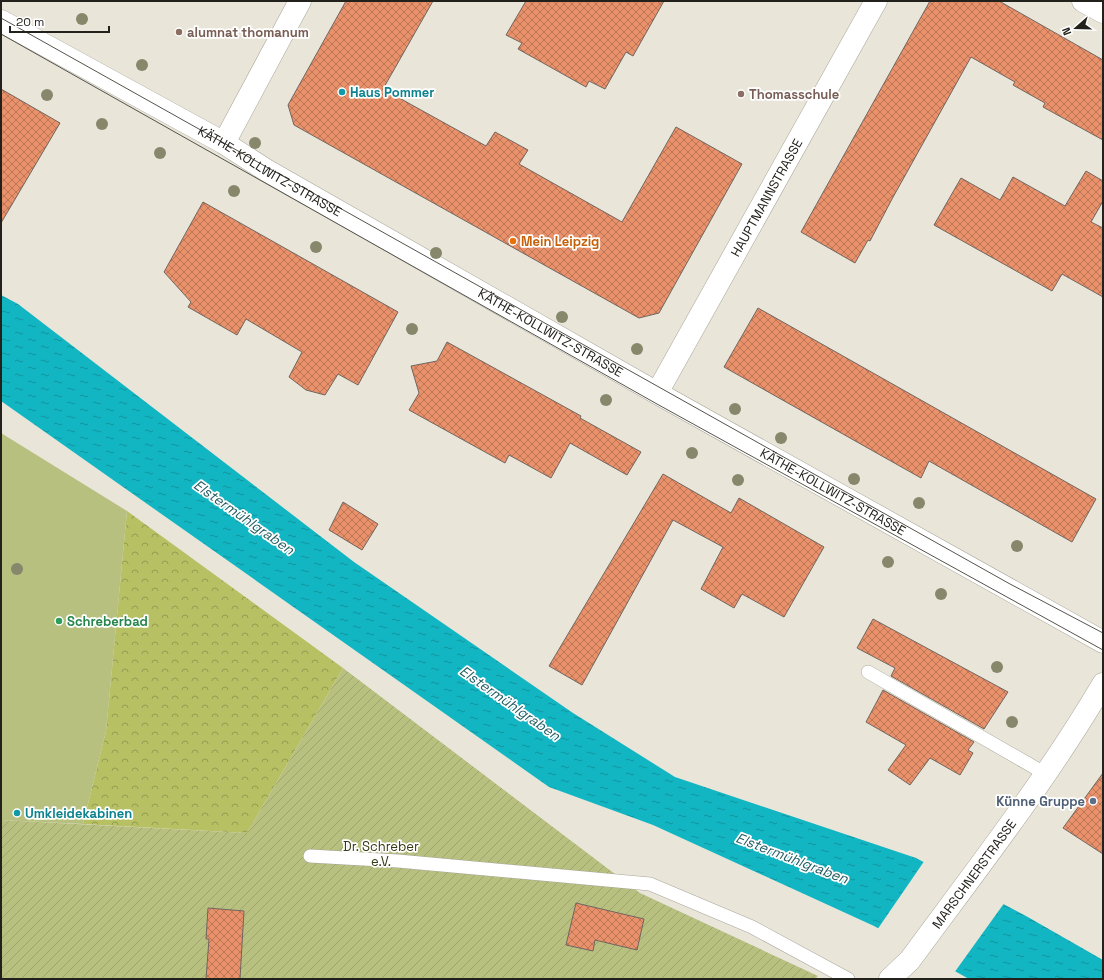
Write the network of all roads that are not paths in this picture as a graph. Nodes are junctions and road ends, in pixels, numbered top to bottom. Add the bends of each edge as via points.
1 (300, 1) edge
2 (876, 1) edge
3 (1083, 1) edge
4 (1103, 12) edge
5 (1, 21) edge
6 (224, 142) junction
7 (657, 393) junction
8 (1103, 642) edge
9 (868, 672) dead end
10 (1103, 684) edge
11 (1046, 774) junction
12 (310, 856) dead end
13 (848, 979) edge
14 (890, 979) edge

1 - 6 main road
2 - 7 main road, HAUPTMANNSTRASSE
3 - 4 main road
5 - 6 main road, KÄTHE-KOLLWITZ-STRASSE
6 - 7 main road, KÄTHE-KOLLWITZ-STRASSE via 266,170
7 - 8 main road, KÄTHE-KOLLWITZ-STRASSE
9 - 11 lane
10 - 11 main road, MARSCHNERSTRASSE
11 - 14 main road, MARSCHNERSTRASSE via 910,960
12 - 13 lane via 398,861 650,884 752,927

